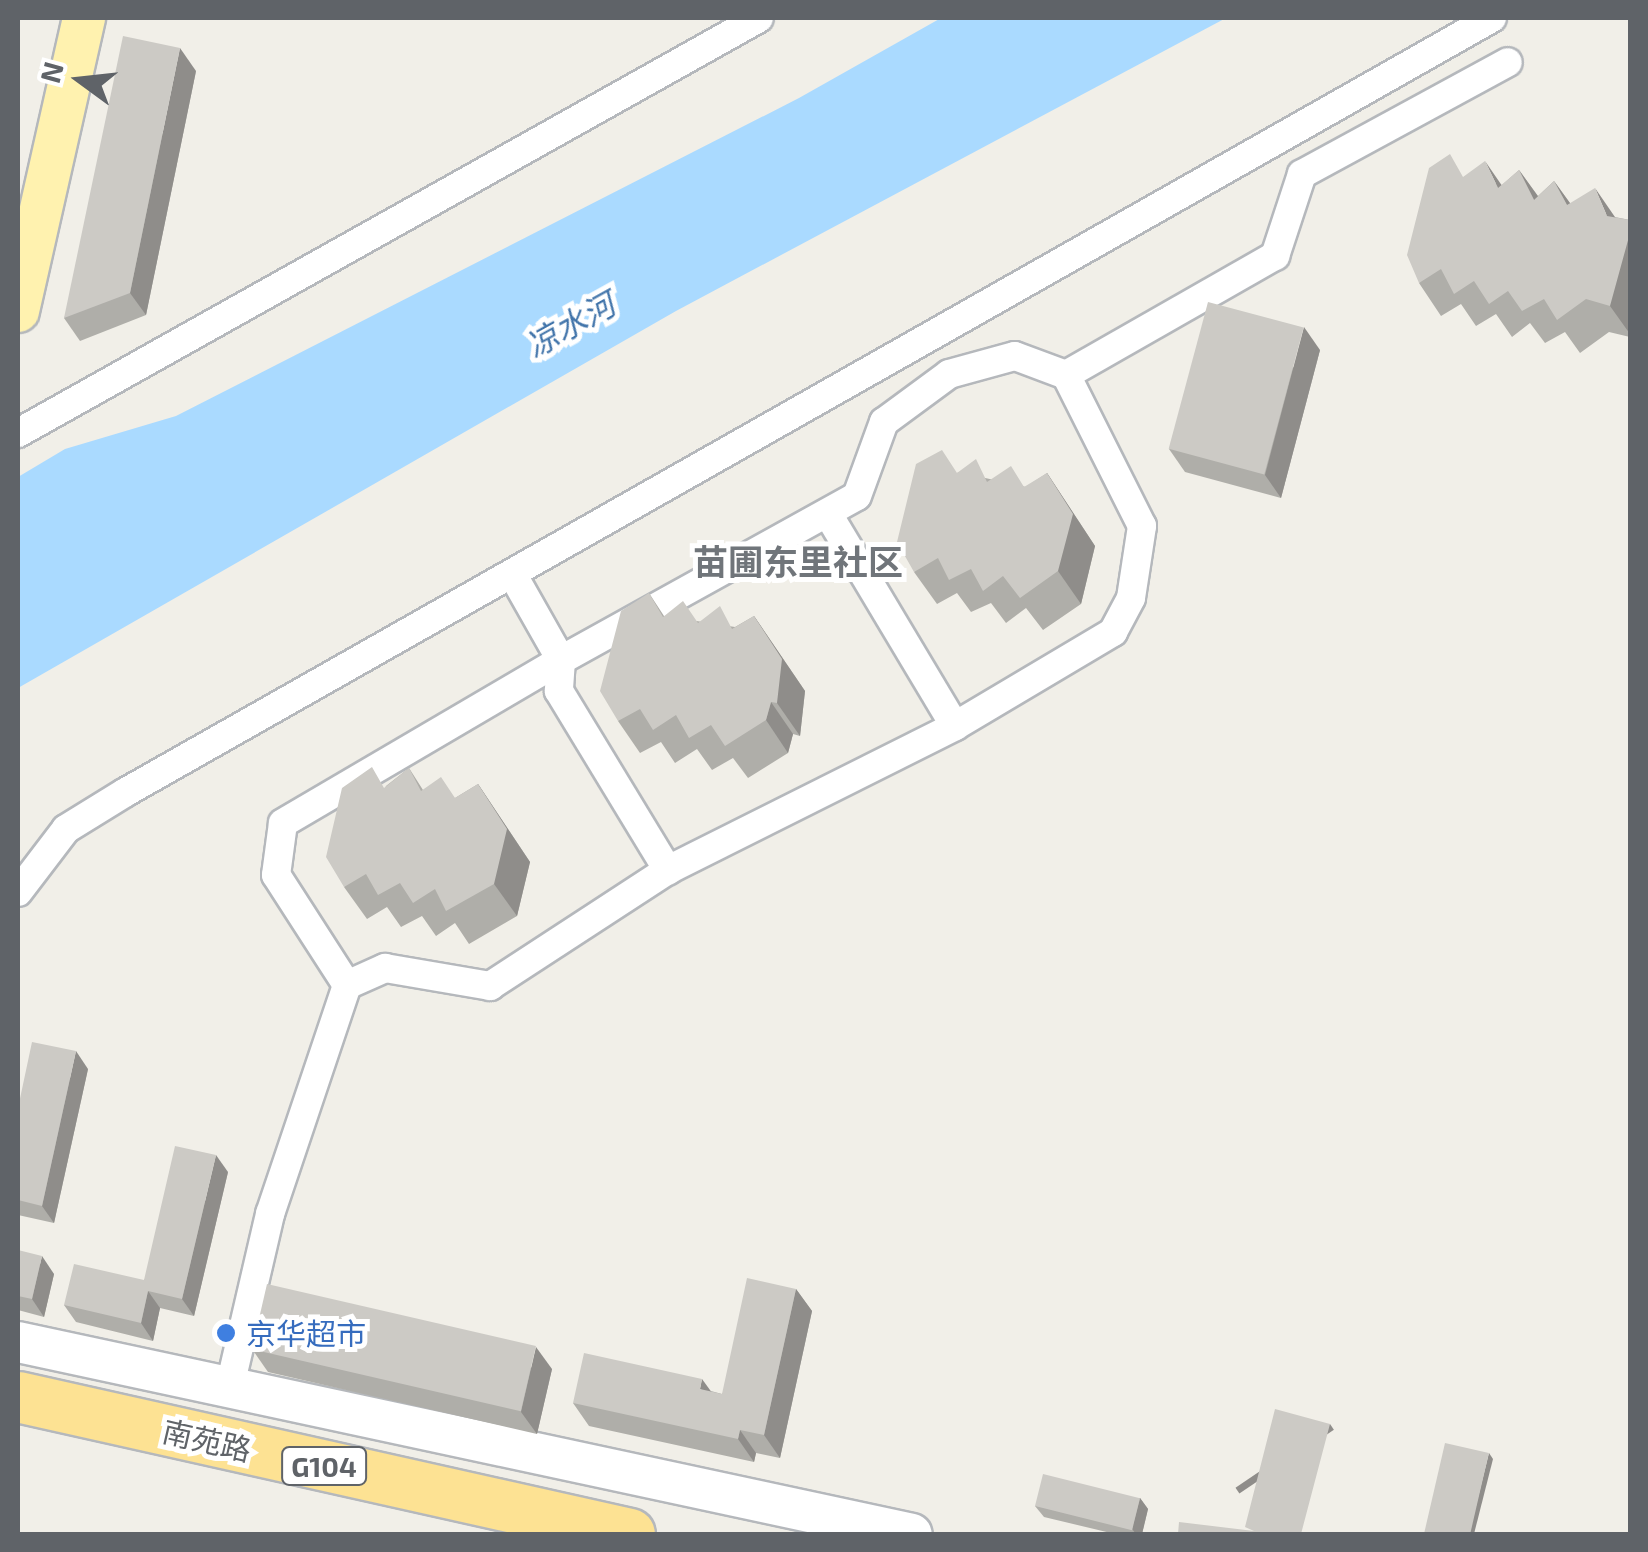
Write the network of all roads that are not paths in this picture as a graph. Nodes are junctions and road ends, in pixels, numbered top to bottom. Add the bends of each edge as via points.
1 (84, 18) edge
2 (759, 18) edge
3 (1492, 18) edge
4 (1508, 62) dead end
5 (18, 311) edge
6 (1066, 375) junction
7 (18, 434) edge
8 (828, 514) junction
9 (514, 577) junction
10 (560, 660) junction
11 (956, 726) junction
12 (668, 870) junction
13 (18, 892) edge
14 (347, 985) junction
15 (18, 1342) edge
16 (230, 1386) junction
17 (18, 1397) edge
18 (630, 1534) edge
19 (912, 1534) edge

1 - 5 main road
2 - 7 street
3 - 9 street
4 - 6 street via 1302,174 1275,256
6 - 8 street via 1014,356 949,374 884,422 857,496
6 - 11 street via 1142,526 1132,598 1113,632
8 - 10 street
8 - 11 street
9 - 10 street
9 - 13 street via 66,829
10 - 12 street via 558,692
10 - 14 street via 283,823 276,875
11 - 12 street
12 - 14 street via 490,986 386,968
14 - 16 street via 270,1214
15 - 16 street
16 - 19 street
17 - 18 highway, 南苑路 / G104

